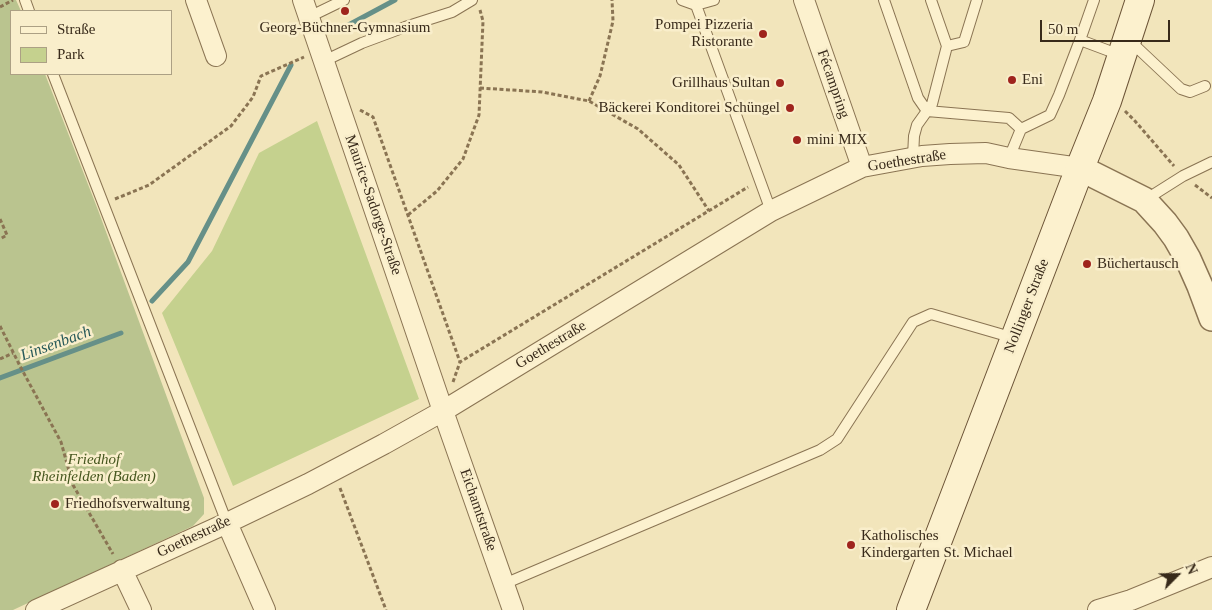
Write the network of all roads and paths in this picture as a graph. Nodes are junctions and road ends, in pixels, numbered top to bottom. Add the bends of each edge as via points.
1 (14, 0) edge
2 (196, 0) edge
3 (344, 0) edge
4 (612, 0) edge
5 (682, 0) edge
6 (714, 0) edge
7 (804, 0) edge
8 (884, 0) edge
9 (931, 0) edge
10 (978, 0) edge
11 (1094, 0) edge
12 (1140, 0) edge
13 (476, 3) edge
14 (696, 5) junction
15 (0, 6) edge
16 (306, 9) edge
17 (1080, 40) junction
18 (947, 46) junction
19 (1124, 46) junction
20 (322, 55) junction
21 (216, 56) dead end
22 (53, 75) edge
23 (1205, 86) dead end
24 (480, 88) junction
25 (336, 97) junction
26 (589, 101) junction
27 (1107, 101) junction
28 (927, 111) junction
29 (1021, 129) junction
30 (913, 157) junction
31 (1009, 158) junction
32 (1212, 162) edge
33 (862, 167) junction
34 (1080, 168) junction
35 (1183, 176) junction
36 (760, 180) junction
37 (1212, 198) edge
38 (1144, 200) junction
39 (103, 204) junction
40 (709, 211) junction
41 (771, 211) junction
42 (408, 215) junction
43 (0, 219) edge
44 (0, 239) edge
45 (1210, 307) edge
46 (0, 326) edge
47 (1015, 338) junction
48 (13, 353) junction
49 (0, 359) edge
50 (460, 362) junction
51 (443, 411) junction
52 (333, 471) junction
53 (227, 523) junction
54 (1212, 567) edge
55 (122, 570) junction
56 (504, 584) junction
57 (1133, 605) edge
58 (914, 608) edge
59 (36, 610) edge
60 (141, 610) edge
61 (266, 610) edge
62 (386, 610) edge
63 (513, 610) edge
64 (1098, 610) edge

1 - 15 path
2 - 21 street
3 - 16 lane
4 - 26 path via 613,22 600,76
5 - 14 lane
6 - 14 lane
7 - 33 street, Fécampring
8 - 28 lane via 918,98
9 - 18 lane
10 - 18 lane via 964,42
11 - 17 lane
12 - 19 main road, Nollinger Straße
13 - 20 lane
13 - 24 path via 483,21
14 - 36 lane
16 - 20 street, Maurice-Sadorge-Straße
17 - 19 lane
17 - 29 lane via 1050,115
18 - 28 lane via 932,104
19 - 23 lane via 1181,90 1190,92
19 - 27 main road, Nollinger Straße
20 - 25 street, Maurice-Sadorge-Straße
20 - 39 path via 261,76 253,97 231,126 149,185
22 - 39 lane
24 - 26 path via 542,92
24 - 42 path via 479,115 464,159 437,191
25 - 42 path via 373,117
25 - 51 street, Maurice-Sadorge-Straße
26 - 40 path via 638,129 679,165
27 - 34 main road, Nollinger Straße
27 - 35 path via 1136,121
28 - 29 lane via 1009,118
28 - 30 lane via 917,125
29 - 31 lane
30 - 31 street, Goethestraße via 986,153
30 - 33 street, Goethestraße
31 - 34 street, Goethestraße
32 - 35 lane
33 - 41 street, Goethestraße
34 - 38 street
34 - 47 main road, Nollinger Straße
35 - 37 path
35 - 38 lane
36 - 40 path
36 - 41 lane
38 - 45 street via 1176,238
39 - 53 lane
40 - 50 path
41 - 51 street, Goethestraße
42 - 50 path
43 - 44 path via 8,235
46 - 48 path
47 - 56 lane via 931,314 913,322 837,439 820,450
47 - 58 main road, Nollinger Straße
48 - 49 path
48 - 55 path via 61,442 73,485
50 - 51 path
51 - 52 street, Goethestraße
51 - 56 street, Eichamtstraße
52 - 53 street, Goethestraße
52 - 62 path
53 - 55 street, Goethestraße
53 - 61 street
54 - 57 street
55 - 59 street, Goethestraße
55 - 60 street
56 - 63 street, Eichamtstraße
57 - 64 street

